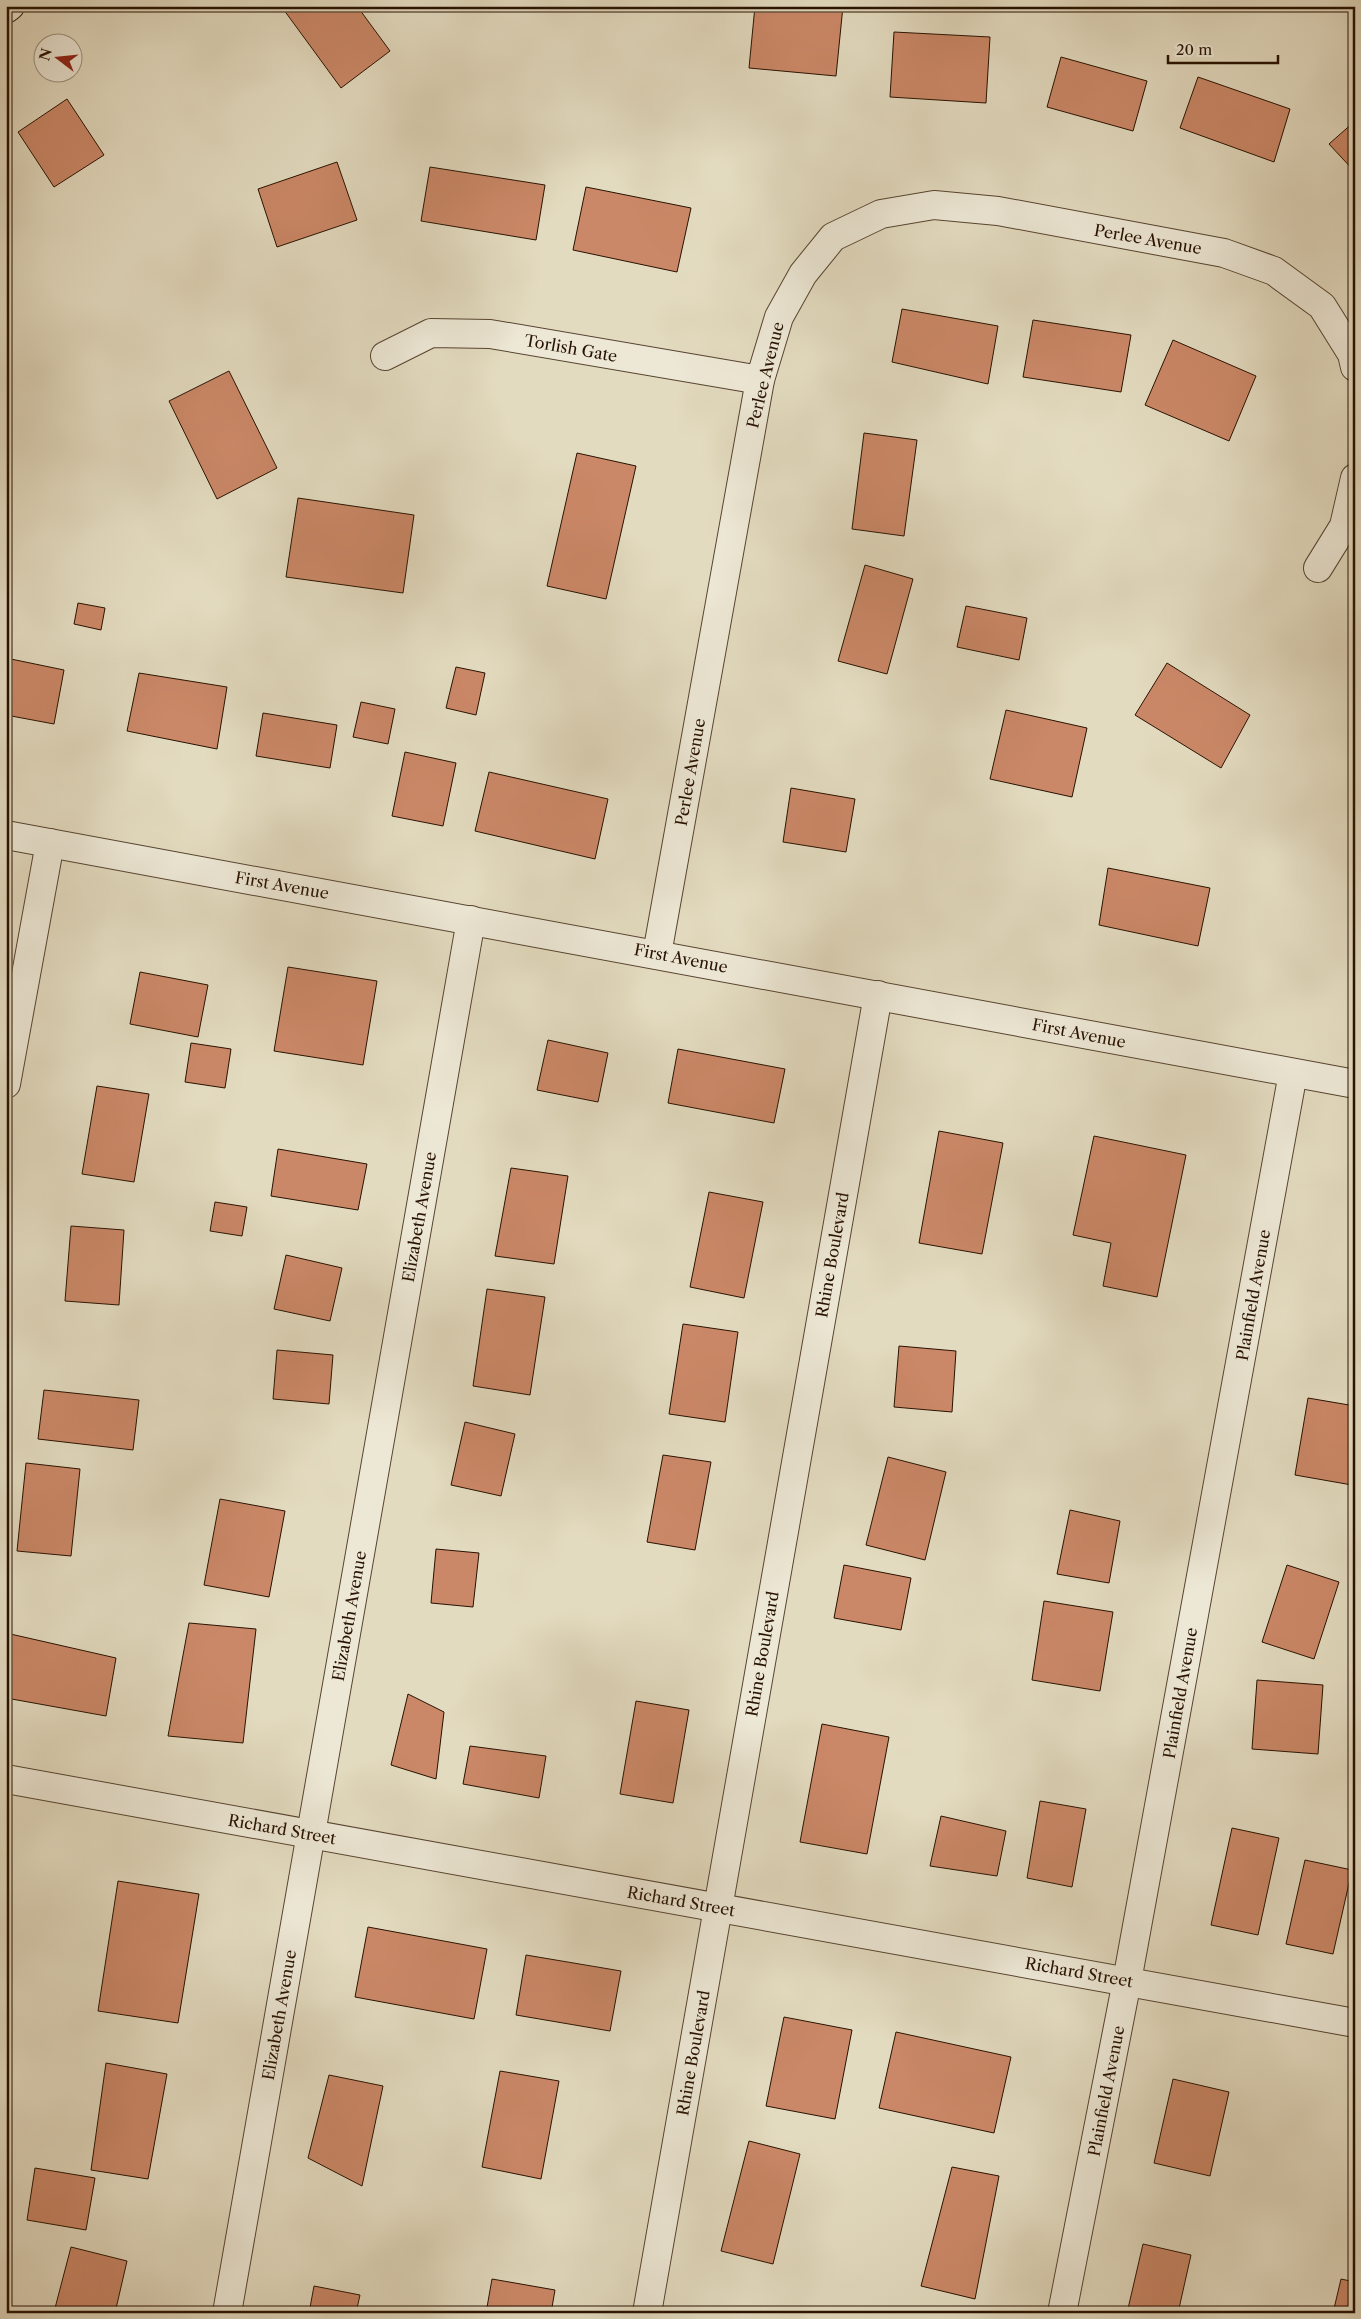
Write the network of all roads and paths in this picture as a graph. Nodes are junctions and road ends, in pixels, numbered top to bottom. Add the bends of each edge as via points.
1 (10, 6) edge
2 (6, 9) edge
3 (385, 356) dead end
4 (1355, 367) edge
5 (760, 380) junction
6 (1355, 478) edge
7 (1318, 568) dead end
8 (6, 835) edge
9 (50, 843) junction
10 (471, 920) junction
11 (657, 954) junction
12 (878, 995) junction
13 (1293, 1073) junction
14 (6, 1084) edge
15 (1355, 1084) edge
16 (6, 1779) edge
17 (311, 1834) junction
18 (718, 1907) junction
19 (1127, 1981) junction
20 (1355, 2023) edge
21 (227, 2313) edge
22 (647, 2313) edge
23 (1062, 2313) edge

1 - 2 street
3 - 5 street, Torlish Gate via 431,333 490,334
4 - 5 street, Perlee Avenue via 1352,354 1322,306 1274,271 1224,253 998,211 934,205 881,214 833,237 803,274 778,317
5 - 11 street, Perlee Avenue
6 - 7 street via 1344,526
8 - 9 street, First Avenue
9 - 10 street, First Avenue
9 - 14 street
10 - 11 street, First Avenue
10 - 17 street, Elizabeth Avenue
11 - 12 street, First Avenue
12 - 13 street, First Avenue
12 - 18 street, Rhine Boulevard
13 - 15 street, First Avenue
13 - 19 street, Plainfield Avenue
16 - 17 street, Richard Street
17 - 18 street, Richard Street
17 - 21 street, Elizabeth Avenue
18 - 19 street, Richard Street
18 - 22 street, Rhine Boulevard
19 - 20 street, Richard Street
19 - 23 street, Plainfield Avenue

